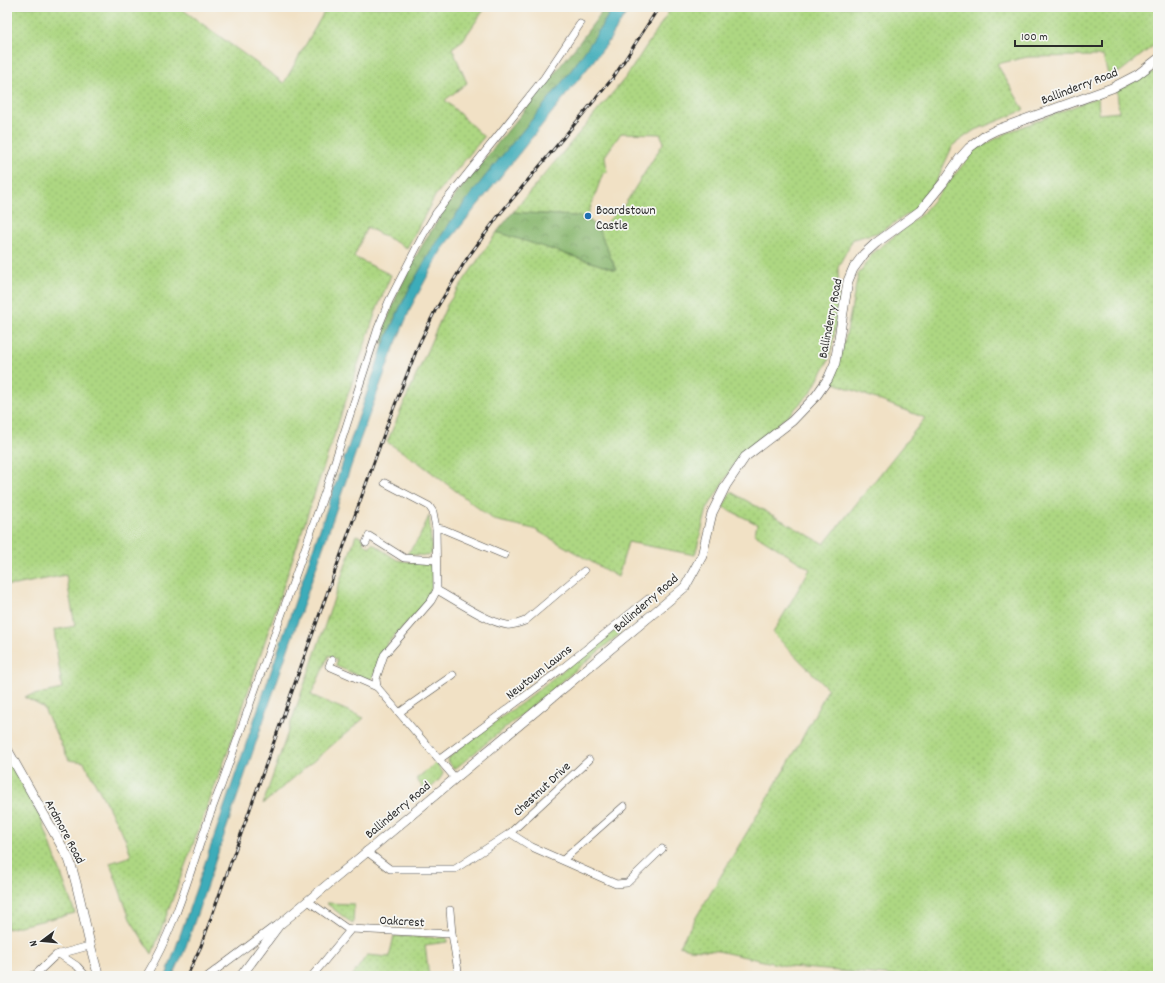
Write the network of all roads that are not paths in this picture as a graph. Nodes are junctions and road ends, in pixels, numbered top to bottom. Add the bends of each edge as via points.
1 (580, 24) dead end
2 (1158, 59) edge
3 (385, 483) dead end
4 (436, 528) junction
5 (366, 543) dead end
6 (505, 555) dead end
7 (436, 560) junction
8 (584, 571) dead end
9 (436, 590) junction
10 (648, 599) dead end
11 (332, 660) dead end
12 (453, 675) dead end
13 (377, 687) junction
14 (400, 712) junction
15 (7, 749) edge
16 (440, 759) junction
17 (589, 760) dead end
18 (454, 778) junction
19 (624, 806) dead end
20 (510, 833) junction
21 (662, 849) dead end
22 (366, 851) junction
23 (563, 860) junction
24 (308, 901) junction
25 (450, 910) dead end
26 (279, 925) junction
27 (351, 929) junction
28 (452, 934) junction
29 (89, 946) junction
30 (59, 954) junction
31 (458, 971) dead end
32 (30, 976) edge
33 (86, 976) edge
34 (99, 976) edge
35 (146, 976) edge
36 (208, 976) edge
37 (241, 976) edge
38 (312, 976) edge

1 - 35 street via 544,78 436,213 389,300 326,489 194,863 160,953
2 - 18 street, Ballinderry Road via 1137,76 1112,88 996,130 977,141 960,158 920,211 876,243 853,268 848,281 835,363 828,379 792,421 745,457 726,485 712,513 702,556 685,587
3 - 4 street via 429,506
4 - 6 street
4 - 7 street
5 - 7 street via 369,536 404,558
7 - 9 street
8 - 9 street via 525,621 516,624 508,625 490,619
9 - 13 street via 431,601 384,655 376,679
10 - 16 street, Newtown Lawns via 554,675
11 - 13 street via 329,666
12 - 14 street
13 - 14 street
14 - 16 street
15 - 29 street, Ardmore Road via 69,859
16 - 18 street
17 - 20 street, Chestnut Drive
18 - 22 street, Ballinderry Road
19 - 23 street
20 - 22 street, Chestnut Drive via 455,870 390,869
20 - 23 street, Chestnut Drive via 532,847
21 - 23 street, Chestnut Drive via 626,883 616,884
22 - 24 street, Ballinderry Road
24 - 26 street, Ballinderry Road
24 - 27 street, Oakcrest
25 - 28 street
26 - 36 street
26 - 37 street, Ballinderry Road
27 - 28 street, Oakcrest
27 - 38 street
28 - 31 street
29 - 30 street
29 - 34 street, Ardmore Road
30 - 32 street via 36,974
30 - 33 street via 77,966

